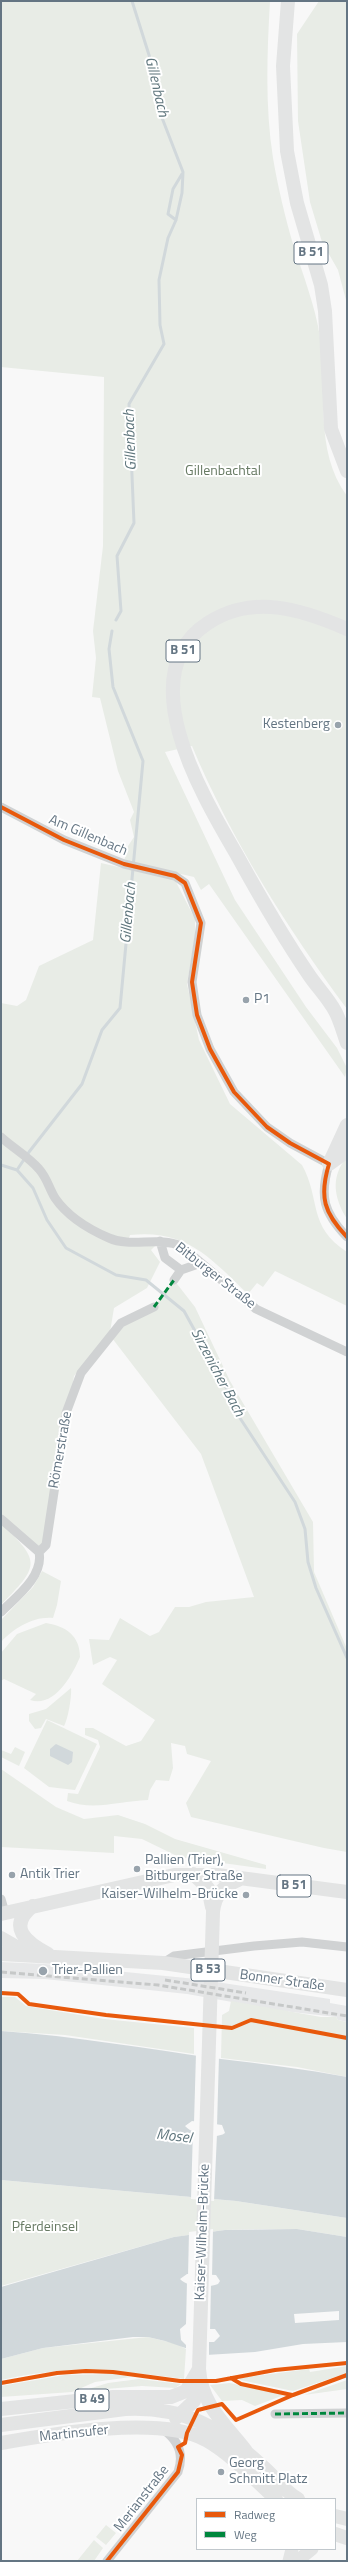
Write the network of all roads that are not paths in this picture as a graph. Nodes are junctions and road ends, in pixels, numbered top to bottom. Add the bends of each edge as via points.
1 (288, 1) edge
2 (347, 471) edge
3 (347, 629) edge
4 (1, 807) edge
5 (335, 1011) junction
6 (347, 1027) edge
7 (347, 1043) edge
8 (347, 1125) edge
9 (1, 1138) edge
10 (347, 1151) edge
11 (329, 1164) junction
12 (347, 1237) edge
13 (160, 1241) junction
14 (201, 1264) junction
15 (180, 1270) junction
16 (174, 1280) dead end
17 (154, 1307) dead end
18 (347, 1352) edge
19 (1, 1520) edge
20 (39, 1552) junction
21 (1, 1612) edge
22 (193, 1874) junction
23 (240, 1879) junction
24 (347, 1892) edge
25 (1, 1899) edge
26 (33, 1906) junction
27 (213, 1912) junction
28 (3, 1913) edge
29 (1, 1938) edge
30 (347, 1947) edge
31 (1, 1954) edge
32 (33, 1955) junction
33 (52, 1956) junction
34 (163, 1964) junction
35 (347, 1990) edge
36 (199, 2369) junction
37 (200, 2384) junction
38 (190, 2396) junction
39 (1, 2409) edge
40 (182, 2414) junction
41 (275, 2414) dead end
42 (347, 2414) edge
43 (1, 2425) edge
44 (154, 2427) junction
45 (1, 2443) edge
46 (246, 2451) junction
47 (275, 2498) edge
48 (295, 2498) edge
49 (336, 2516) edge
50 (347, 2519) edge
51 (336, 2534) edge
52 (347, 2538) edge
53 (336, 2542) edge
54 (347, 2542) edge
55 (292, 2550) edge
56 (311, 2550) edge
57 (107, 2561) edge
58 (289, 2561) edge
59 (297, 2561) edge

1 - 2 main road, B 51 via 283,66 288,151 305,236 321,285 328,339 331,429
3 - 5 main road, B 51 via 316,615 284,607 231,610 205,625 187,645 180,657 173,693 178,734 199,785 266,908
4 - 11 street, Am Gillenbach via 64,840 124,864 175,876 185,883 199,914 201,930 192,982 197,1015 210,1049 234,1092 267,1127
5 - 6 main road, B 51
5 - 7 main road
8 - 11 main road
9 - 13 street via 37,1167 46,1177 55,1197 81,1224 117,1241
10 - 11 main road
11 - 12 street via 323,1191 326,1210 335,1225
13 - 14 street, Bitburger Straße via 181,1246
13 - 15 street, Bitburger Straße via 165,1258
14 - 15 street via 190,1265
14 - 18 street, Bitburger Straße via 256,1308
15 - 16 street
17 - 20 street, Römerstraße via 121,1323 81,1373 66,1413 46,1545
19 - 20 street
20 - 21 street, Römerstraße via 41,1561 28,1586
22 - 23 main road, B 51
22 - 26 main road, B 51 via 143,1880
22 - 27 main road, Kaiser-Wilhelm-Brücke via 208,1888
23 - 24 main road, B 51
23 - 27 main road, Kaiser-Wilhelm-Brücke via 219,1892
25 - 28 street
26 - 28 main road, B 51
26 - 33 main road via 23,1916 22,1933 30,1944
27 - 36 main road, Kaiser-Wilhelm-Brücke
29 - 32 main road via 17,1949
30 - 34 street via 302,1942 254,1946 174,1956
31 - 32 main road, Bonner Straße / B 53
32 - 33 main road, Bonner Straße / B 53
33 - 34 main road, Bonner Straße / B 53
34 - 35 main road, Bonner Straße / B 53
36 - 37 main road, Kaiser-Wilhelm-Brücke
36 - 38 main road
37 - 38 main road, Kaiser-Wilhelm-Brücke via 199,2391
37 - 46 main road, Kaiser-Wilhelm-Brücke via 209,2404
38 - 39 main road, B 49 via 112,2398
38 - 40 main road
40 - 43 main road, Martinsufer / B 49 via 146,2408 125,2409
40 - 44 main road, Martinsufer
40 - 46 main road, B 49 via 202,2422
41 - 42 street
44 - 45 main road, Martinsufer / B 49
44 - 47 main road, B 49 via 205,2440 225,2454
44 - 57 street, Merianstraße via 174,2439 182,2455 178,2472
46 - 48 main road, B 49
49 - 50 main road
51 - 52 main road
53 - 54 main road
55 - 58 main road
56 - 59 main road

